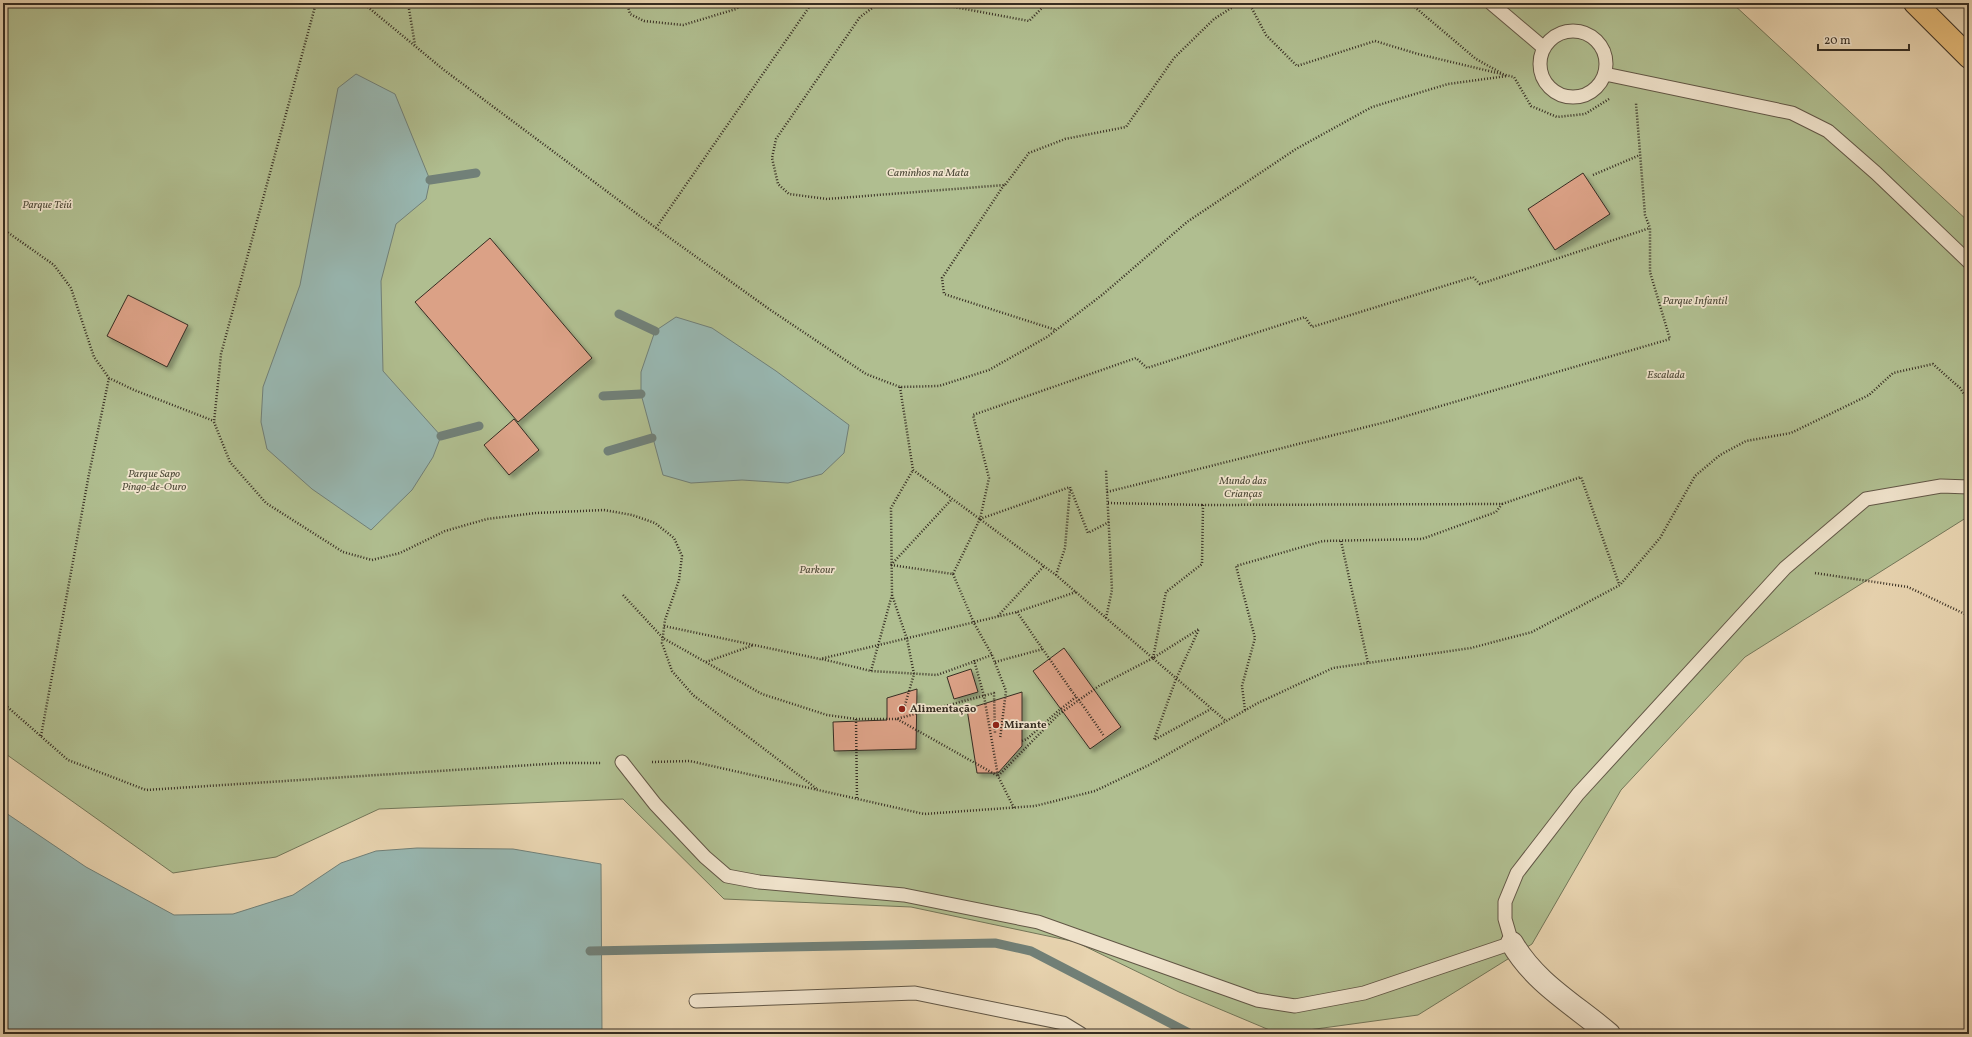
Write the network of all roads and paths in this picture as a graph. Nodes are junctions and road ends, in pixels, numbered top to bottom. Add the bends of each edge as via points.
1 (316, 3) edge
2 (363, 3) edge
3 (408, 3) edge
4 (626, 3) edge
5 (744, 3) edge
6 (812, 3) edge
7 (879, 3) edge
8 (933, 3) edge
9 (1047, 3) edge
10 (1239, 3) edge
11 (1249, 3) edge
12 (1410, 3) edge
13 (1491, 3) edge
14 (1915, 3) edge
15 (415, 45) junction
16 (1544, 48) junction
17 (1969, 57) edge
18 (1605, 74) junction
19 (1507, 76) junction
20 (1634, 78) junction
21 (1615, 100) dead end
22 (1629, 102) dead end
23 (1636, 103) junction
24 (1644, 104) dead end
25 (1640, 155) junction
26 (1593, 176) dead end
27 (1005, 185) junction
28 (656, 228) junction
29 (1650, 228) junction
30 (3, 229) edge
31 (1969, 262) edge
32 (1056, 330) junction
33 (109, 378) junction
34 (900, 388) junction
35 (1969, 400) edge
36 (214, 422) junction
37 (913, 470) junction
38 (1106, 470) dead end
39 (1070, 487) junction
40 (1969, 487) edge
41 (1107, 492) junction
42 (952, 498) junction
43 (1108, 502) junction
44 (1502, 504) junction
45 (1203, 506) junction
46 (980, 519) junction
47 (1109, 522) junction
48 (1341, 541) junction
49 (892, 565) junction
50 (1044, 566) junction
51 (1785, 568) junction
52 (953, 574) junction
53 (1056, 575) junction
54 (1620, 585) junction
55 (1076, 592) junction
56 (623, 595) dead end
57 (892, 595) junction
58 (1017, 612) junction
59 (1969, 616) edge
60 (997, 617) junction
61 (1106, 618) junction
62 (974, 623) junction
63 (664, 626) junction
64 (663, 638) junction
65 (907, 639) junction
66 (754, 645) junction
67 (878, 646) junction
68 (1043, 650) junction
69 (992, 655) junction
70 (1153, 658) junction
71 (820, 659) junction
72 (974, 660) junction
73 (705, 662) junction
74 (995, 662) junction
75 (1368, 663) junction
76 (871, 671) junction
77 (914, 674) junction
78 (1176, 679) junction
79 (984, 696) junction
80 (1076, 697) junction
81 (1079, 700) junction
82 (3, 703) edge
83 (1211, 709) junction
84 (1245, 710) junction
85 (903, 712) dead end
86 (856, 719) junction
87 (896, 719) junction
88 (1226, 721) junction
89 (995, 733) dead end
90 (41, 736) junction
91 (1104, 736) dead end
92 (1000, 739) dead end
93 (1022, 741) dead end
94 (622, 762) junction
95 (998, 776) junction
96 (818, 790) junction
97 (856, 799) junction
98 (1014, 808) junction
99 (1512, 943) junction
100 (696, 1001) dead end
101 (1081, 1034) edge
102 (1609, 1034) edge

1 - 36 path via 221,354
2 - 15 path
3 - 15 path
4 - 5 path via 630,14 644,21 683,25 736,9
6 - 28 path
7 - 27 path via 860,17 776,139 772,158 778,184 789,194 827,199
8 - 9 path via 1029,21
10 - 27 path via 1214,19 1174,58 1126,127 1064,139 1029,153
11 - 19 path via 1266,35 1297,66 1375,41
12 - 19 path via 1476,59
13 - 16 lane
14 - 17 highway
15 - 28 path
16 - 18 lane via 1560,34 1570,31 1586,33 1599,43 1606,57
16 - 18 lane via 1540,63 1543,79 1553,92 1568,98 1584,96 1598,88
18 - 20 lane
19 - 21 path via 1514,76 1531,106 1557,117 1585,114 1608,99
19 - 32 path via 1448,84 1372,107 1296,149 1187,222 1102,295
20 - 23 path
20 - 31 lane via 1792,113 1828,131
22 - 23 path
23 - 24 path
23 - 25 path
25 - 26 path
25 - 29 path via 1645,215
27 - 32 path via 942,278 944,294
28 - 34 path via 769,309 866,374
29 - 41 path via 1650,272 1670,339 1386,422
29 - 46 path via 1480,284 1473,277 1312,327 1305,317 1147,368 1136,358 973,415 989,478
30 - 33 path via 54,265 71,288 94,358
32 - 34 path via 989,370 939,386
33 - 36 path
33 - 90 path
34 - 37 path
35 - 54 path via 1960,388 1933,364 1893,373 1869,395 1791,433 1746,441 1720,455 1695,476 1660,538
36 - 63 path via 230,462 266,503 343,552 372,560 400,553 445,531 487,519 536,512 604,510 632,515 655,523 674,538 682,556 679,580
37 - 42 path
37 - 49 path via 891,508
38 - 41 path
39 - 46 path
39 - 47 path via 1088,533
39 - 53 path via 1065,548
40 - 51 lane via 1941,486 1866,499
41 - 43 path
42 - 46 path
42 - 49 path
43 - 45 path
43 - 47 path
44 - 45 path
44 - 48 path via 1496,512 1422,539
44 - 54 path via 1581,477
45 - 70 path via 1202,564 1166,592
46 - 50 path
46 - 52 path
47 - 61 path via 1112,590
48 - 75 path
48 - 84 path via 1323,541 1236,566 1255,638 1242,686
49 - 52 path
49 - 57 path
50 - 53 path
50 - 60 path
51 - 59 path via 1908,587
51 - 99 lane via 1578,794 1516,873 1505,902 1505,919
52 - 62 path
53 - 55 path
54 - 75 path via 1532,632 1471,648
55 - 58 path
55 - 61 path
56 - 64 path
57 - 65 path
57 - 67 path
58 - 60 path
58 - 68 path
60 - 62 path
61 - 70 path
62 - 65 path
62 - 69 path
63 - 64 path
63 - 66 path
64 - 73 path
64 - 96 path via 662,644 672,671 693,695
65 - 67 path
65 - 77 path
66 - 71 path
66 - 73 path
67 - 71 path
67 - 76 path
68 - 74 path
68 - 80 path, bridge
69 - 72 path
69 - 74 path
70 - 78 path
70 - 78 path via 1199,629
70 - 81 path via 1099,686
71 - 76 path
72 - 77 path via 937,675
72 - 79 path
73 - 86 path via 762,694 827,715
74 - 92 path via 1006,691
75 - 84 path via 1333,668
76 - 77 path
77 - 85 path
78 - 83 path
78 - 83 path via 1154,740
79 - 87 path
79 - 89 path via 994,693
79 - 95 path
80 - 81 path, bridge
80 - 93 path
81 - 91 path, bridge
81 - 95 path via 1059,714
82 - 90 path
83 - 88 path
84 - 88 path
86 - 87 path
86 - 97 path
87 - 95 path
88 - 98 path via 1149,766 1095,791 1035,806
90 - 94 path via 68,760 146,790 562,763
94 - 96 path via 690,761
94 - 99 lane via 655,804 705,857 727,876 759,882 904,895 1038,922 1257,1000 1295,1006 1364,993
95 - 98 path
96 - 97 path
97 - 98 path via 924,814
99 - 102 street via 1522,960 1550,988
100 - 101 lane via 915,993 1062,1023

